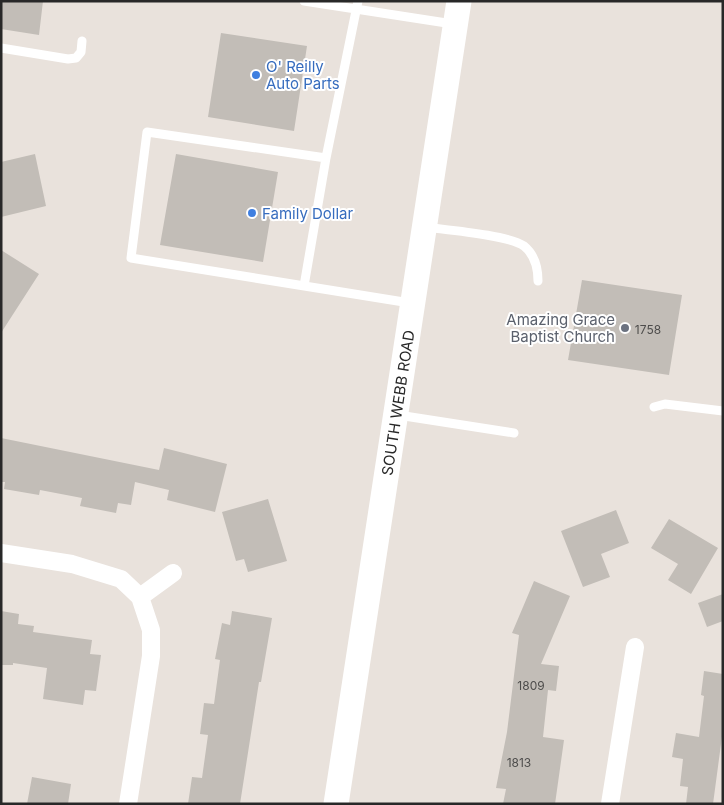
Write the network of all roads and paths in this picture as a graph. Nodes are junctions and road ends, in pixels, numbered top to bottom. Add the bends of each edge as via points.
1 (304, 1) edge
2 (357, 5) edge
3 (457, 13) edge
4 (82, 41) dead end
5 (1, 48) edge
6 (326, 158) junction
7 (425, 227) junction
8 (538, 281) dead end
9 (304, 286) junction
10 (413, 304) junction
11 (654, 407) dead end
12 (723, 411) edge
13 (396, 414) junction
14 (514, 433) dead end
15 (1, 553) edge
16 (173, 572) dead end
17 (140, 597) junction
18 (635, 647) dead end
19 (128, 804) edge
20 (336, 804) edge
21 (610, 804) edge

1 - 2 lane
2 - 3 lane
2 - 6 lane
3 - 7 main road, SOUTH WEBB ROAD
4 - 5 lane via 81,52 76,58 68,59
6 - 9 lane
6 - 9 lane via 147,132 131,258
7 - 8 lane via 517,242 535,262
7 - 10 main road, SOUTH WEBB ROAD
9 - 10 lane
10 - 13 main road, SOUTH WEBB ROAD
11 - 12 lane via 666,404
13 - 14 lane
13 - 20 main road, SOUTH WEBB ROAD
15 - 17 street via 72,564 121,579
16 - 17 street
17 - 19 street via 151,630 151,656
18 - 21 street

